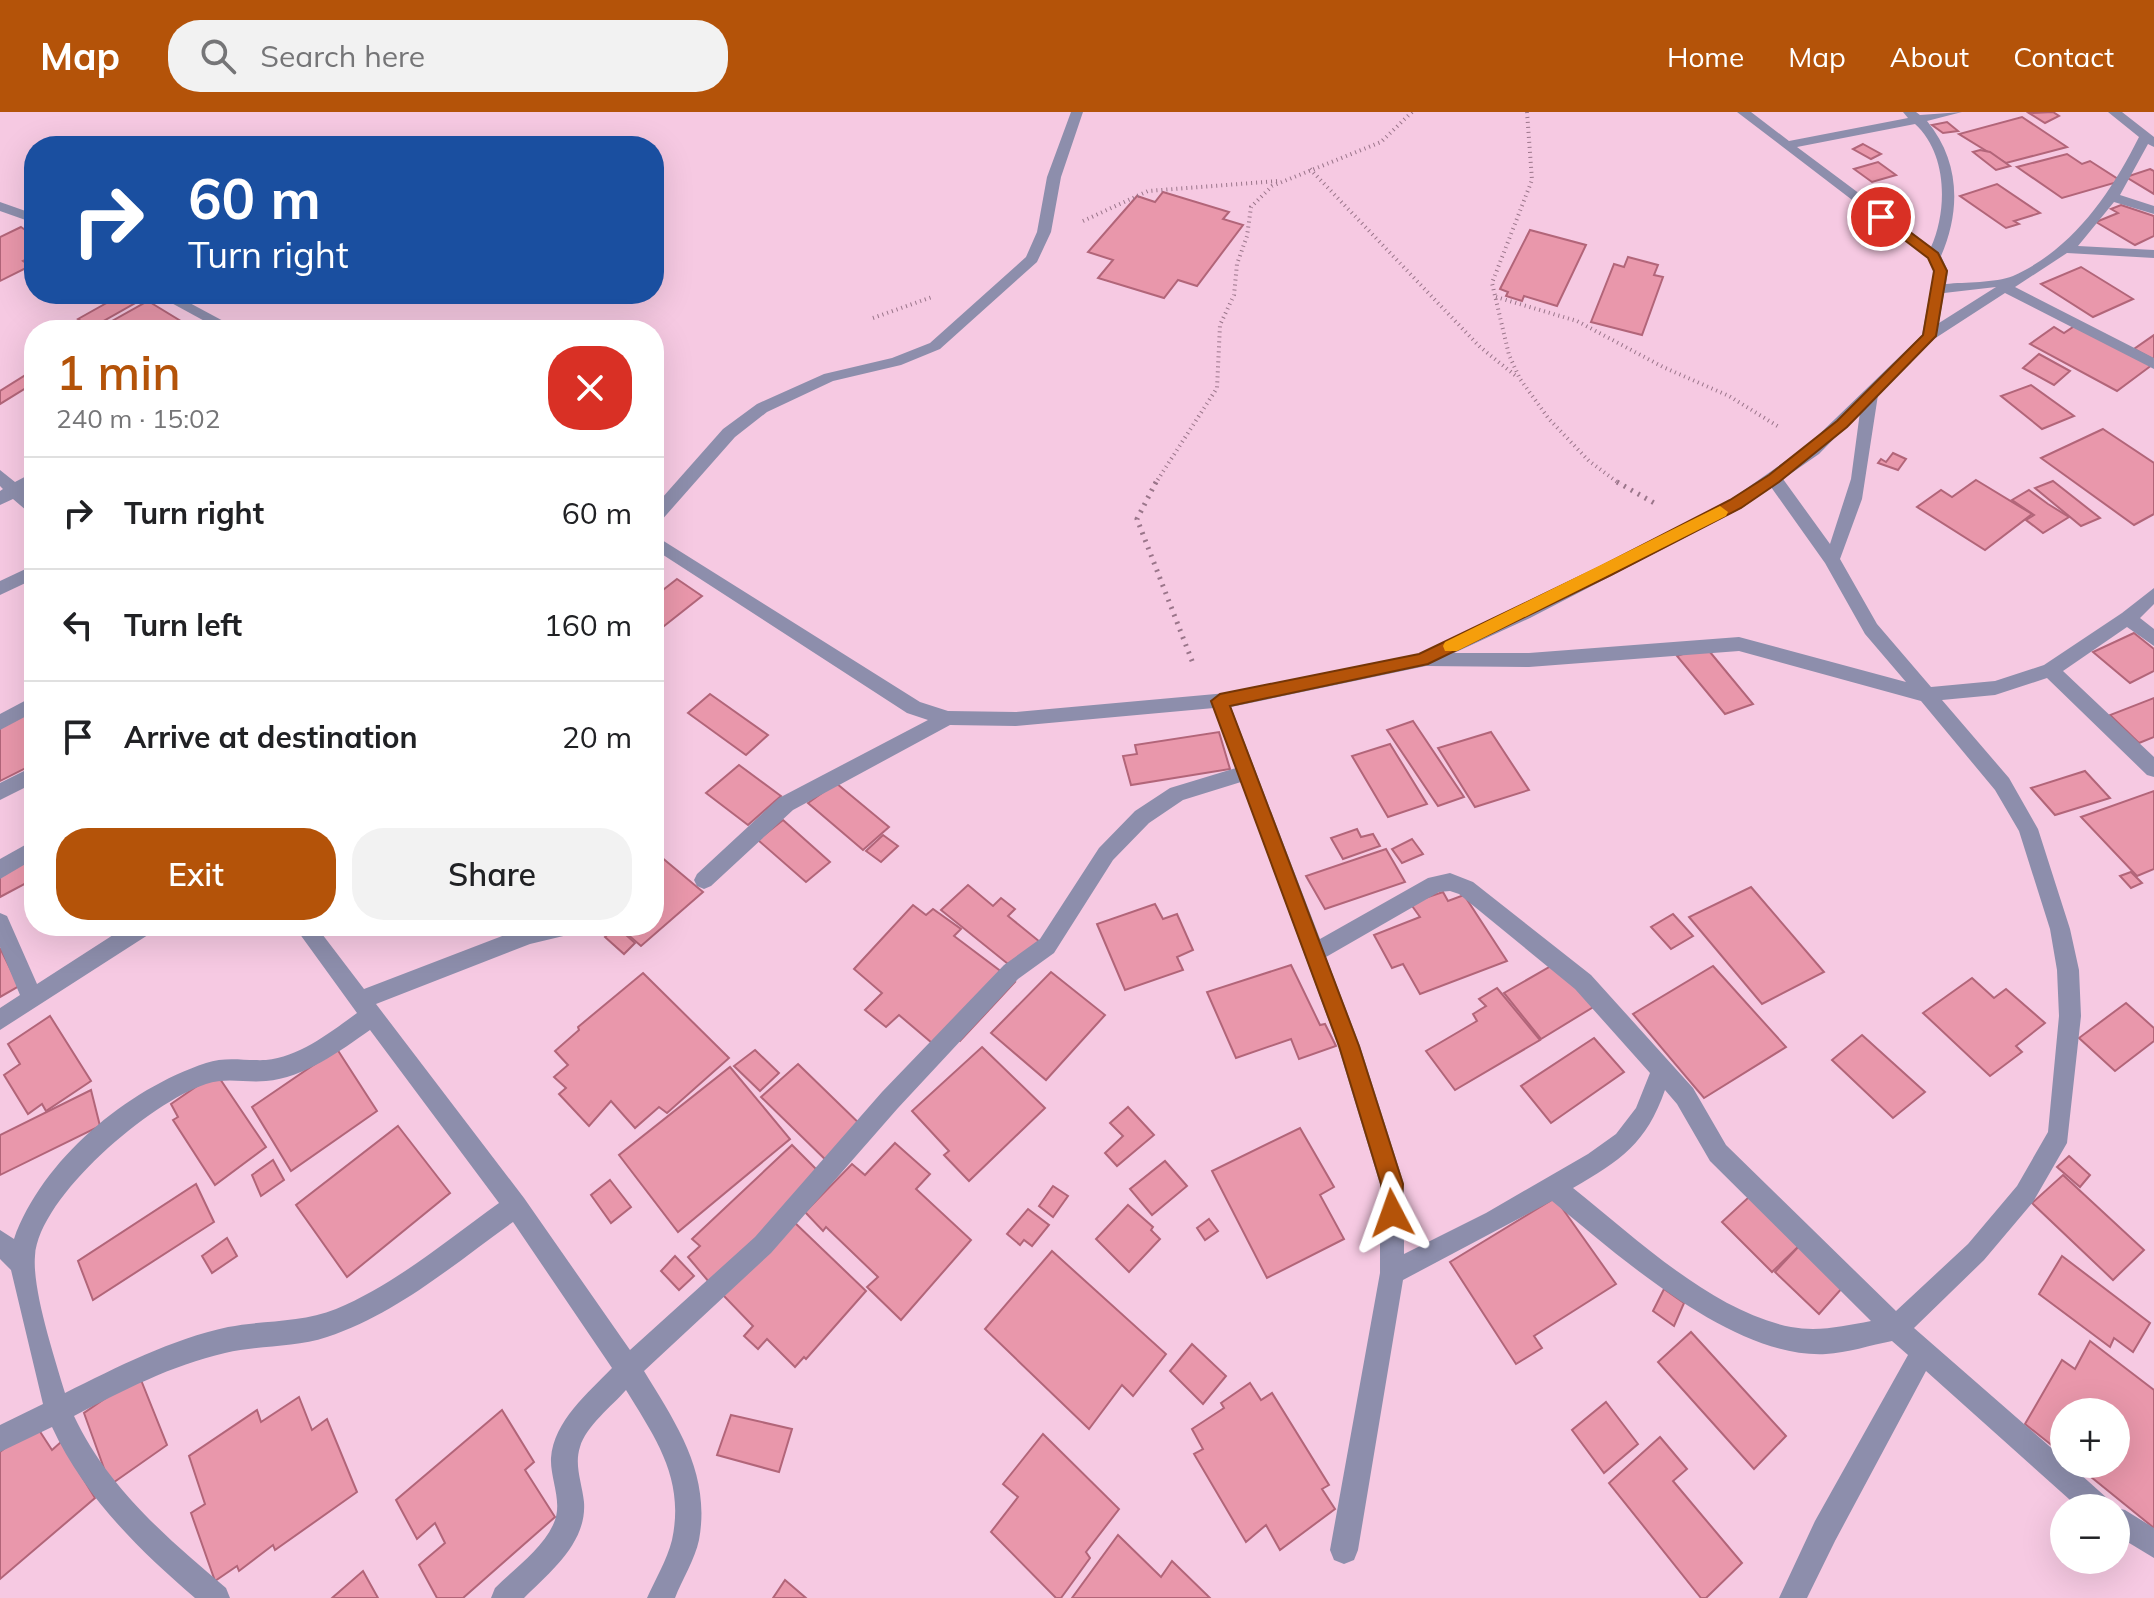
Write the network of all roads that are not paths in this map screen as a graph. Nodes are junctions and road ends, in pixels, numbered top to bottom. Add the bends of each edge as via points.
1 (1077, 112) edge
2 (1743, 112) edge
3 (1956, 112) edge
4 (2114, 112) edge
5 (1913, 115) edge
6 (2149, 140) edge
7 (1786, 145) junction
8 (2124, 179) junction
9 (2111, 197) junction
10 (0, 206) edge
11 (2148, 208) edge
12 (24, 215) edge
13 (2064, 249) junction
14 (2154, 254) edge
15 (1934, 256) junction
16 (2009, 283) junction
17 (1939, 289) junction
18 (182, 304) edge
19 (213, 320) edge
20 (1929, 336) junction
21 (2154, 364) edge
22 (1870, 394) junction
23 (0, 476) edge
24 (1774, 479) junction
25 (24, 484) edge
26 (15, 490) junction
27 (0, 499) edge
28 (24, 500) edge
29 (664, 507) edge
30 (664, 548) edge
31 (1831, 559) junction
32 (24, 576) edge
33 (0, 589) edge
34 (2154, 594) edge
35 (2128, 618) junction
36 (2154, 639) edge
37 (1422, 660) junction
38 (2050, 670) junction
39 (1925, 695) junction
40 (1216, 702) junction
41 (24, 709) edge
42 (948, 718) junction
43 (0, 723) edge
44 (2154, 769) edge
45 (1246, 773) junction
46 (24, 779) edge
47 (0, 792) edge
48 (24, 855) edge
49 (0, 870) edge
50 (704, 880) dead end
51 (0, 922) edge
52 (129, 936) edge
53 (311, 936) edge
54 (527, 936) edge
55 (1313, 954) junction
56 (32, 999) junction
57 (364, 1009) junction
58 (0, 1020) edge
59 (1662, 1069) junction
60 (1553, 1187) junction
61 (516, 1206) junction
62 (0, 1242) edge
63 (21, 1263) junction
64 (1392, 1273) junction
65 (1896, 1328) junction
66 (1923, 1352) junction
67 (628, 1369) junction
68 (59, 1410) junction
69 (0, 1439) edge
70 (2083, 1494) edge
71 (2130, 1528) edge
72 (2154, 1544) edge
73 (1344, 1550) dead end
74 (216, 1598) edge
75 (505, 1598) edge
76 (661, 1598) edge
77 (1793, 1598) edge

1 - 29 street via 1032,259 935,346 896,362 829,377 762,408 729,433
2 - 7 street
3 - 5 street
4 - 6 street
5 - 7 street
5 - 15 street via 1939,150 1949,179 1946,235
6 - 8 street
7 - 15 street
8 - 9 street
8 - 11 street
9 - 11 street
9 - 13 street
10 - 12 street
13 - 14 street
13 - 16 street
15 - 17 street via 1941,271
16 - 17 street
16 - 20 street
16 - 21 street
17 - 20 street
18 - 19 street
20 - 22 street
22 - 24 street via 1813,450
22 - 31 street via 1854,503
23 - 26 street
24 - 31 street
24 - 37 street via 1736,504
25 - 26 street
26 - 27 street
26 - 28 street
30 - 42 street via 914,708
31 - 39 street via 1871,629
32 - 33 street
34 - 35 street
35 - 36 street
35 - 38 street
37 - 39 street via 1542,659 1739,644
37 - 40 street
38 - 39 street via 1995,688
38 - 44 street
39 - 65 street via 2002,784 2028,829 2060,929 2070,1016 2059,1135 2025,1194 1976,1252
40 - 42 street via 1016,719
40 - 45 street
41 - 43 street
42 - 50 street via 786,804
45 - 55 street
45 - 67 street via 1177,794 1142,817 1106,854 1047,946 1011,972 763,1245
46 - 47 street
48 - 49 street
51 - 56 street
52 - 56 street
53 - 57 street
54 - 57 street
55 - 59 street via 1435,884 1450,882 1466,888 1573,973
55 - 64 street via 1349,1046 1392,1184
56 - 58 street
57 - 61 street
57 - 63 street via 300,1061 273,1069 211,1073 117,1123 40,1212 24,1241
59 - 60 street via 1645,1115 1624,1142
59 - 65 street via 1685,1096 1718,1153
60 - 64 street
60 - 65 street via 1664,1276 1744,1322 1790,1339 1826,1342
61 - 67 street
61 - 68 street via 342,1320 215,1342 141,1368
62 - 63 street
63 - 68 street
64 - 73 street
65 - 66 street
66 - 70 street
66 - 77 street
67 - 75 street via 569,1437 564,1459 571,1505 568,1525 556,1547
67 - 76 street via 677,1449 688,1488 685,1541
68 - 69 street
68 - 74 street via 109,1498
71 - 72 street

